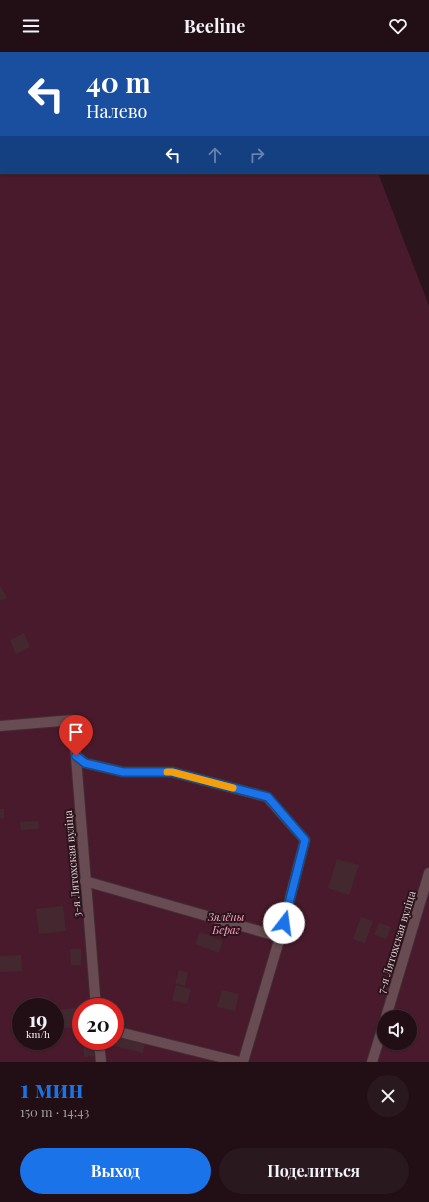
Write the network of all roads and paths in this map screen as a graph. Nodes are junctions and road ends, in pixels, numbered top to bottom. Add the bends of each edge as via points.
1 (0, 726) edge
2 (76, 756) junction
3 (429, 874) edge
4 (85, 881) junction
5 (280, 937) junction
6 (95, 998) edge
7 (388, 1010) edge
8 (124, 1033) edge
9 (377, 1046) edge
10 (100, 1050) edge
11 (101, 1062) edge
12 (240, 1062) edge
13 (243, 1062) edge
14 (372, 1062) edge

1 - 2 lane, 3-я Лятохская вуліца via 72,720
2 - 4 lane, 3-я Лятохская вуліца
2 - 5 lane via 85,763 123,772 172,772 268,797 305,840
3 - 7 lane, 7-я Лятохская вуліца
4 - 5 lane
4 - 6 lane, 3-я Лятохская вуліца
5 - 13 lane
8 - 12 lane
9 - 14 lane
10 - 11 lane

